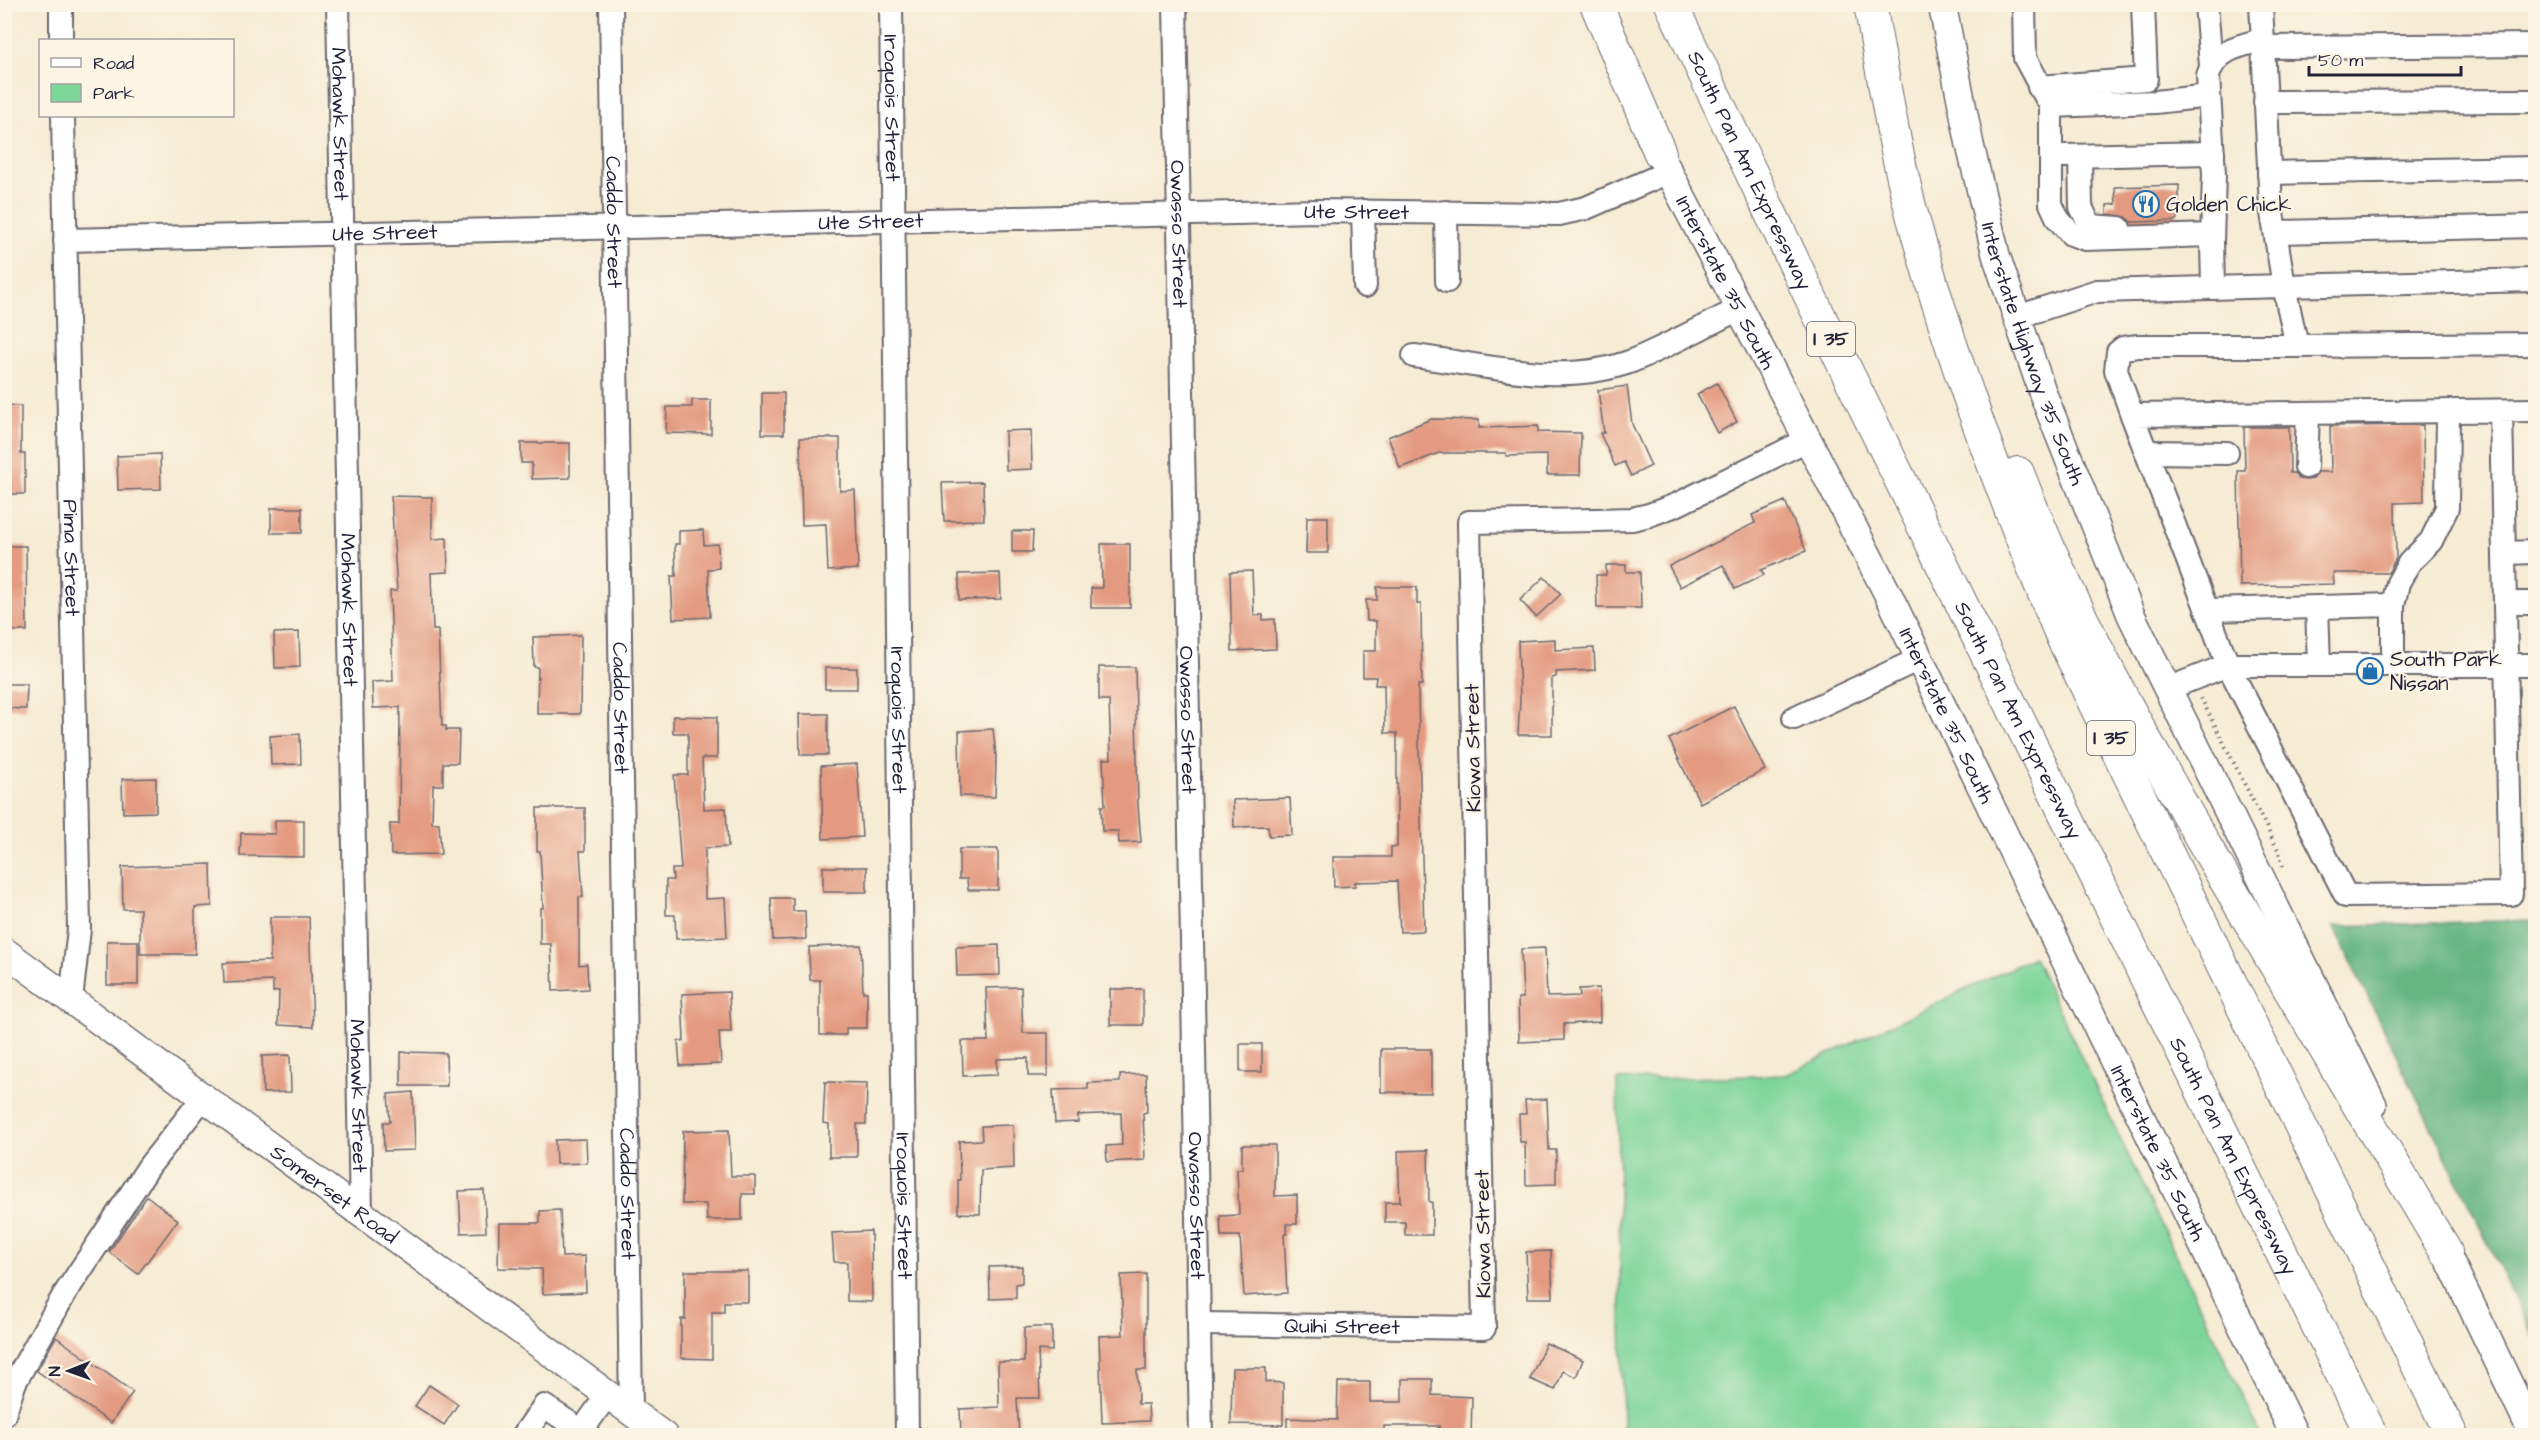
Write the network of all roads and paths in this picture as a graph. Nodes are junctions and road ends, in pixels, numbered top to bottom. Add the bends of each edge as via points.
1 (61, 4) edge
2 (338, 4) edge
3 (611, 4) edge
4 (891, 4) edge
5 (1175, 4) edge
6 (1582, 4) edge
7 (1596, 4) edge
8 (1671, 4) edge
9 (1870, 4) edge
10 (1942, 4) edge
11 (2024, 4) edge
12 (2144, 4) edge
13 (2206, 4) edge
14 (2261, 4) edge
15 (62, 39) edge
16 (2262, 43) junction
17 (2535, 45) edge
18 (2211, 66) junction
19 (2045, 96) junction
20 (2209, 96) junction
21 (2535, 101) edge
22 (2265, 102) junction
23 (63, 117) edge
24 (2213, 153) junction
25 (2080, 156) junction
26 (1664, 162) junction
27 (2051, 163) junction
28 (2535, 168) edge
29 (2269, 173) junction
30 (1363, 211) junction
31 (1446, 212) junction
32 (1179, 214) junction
33 (1912, 217) junction
34 (893, 220) junction
35 (2535, 226) edge
36 (615, 227) junction
37 (2276, 232) junction
38 (342, 233) junction
39 (2202, 235) junction
40 (65, 240) junction
41 (2535, 280) edge
42 (1447, 281) dead end
43 (1365, 286) dead end
44 (2284, 286) junction
45 (2213, 288) junction
46 (1739, 309) junction
47 (2017, 317) junction
48 (2535, 344) edge
49 (2297, 346) junction
50 (1414, 356) dead end
51 (2501, 411) junction
52 (2535, 411) edge
53 (2448, 412) junction
54 (2308, 413) junction
55 (2132, 415) junction
56 (1807, 440) junction
57 (2146, 452) junction
58 (2227, 453) dead end
59 (2306, 467) dead end
60 (2535, 552) edge
61 (2504, 553) junction
62 (2505, 603) junction
63 (2535, 603) edge
64 (2393, 605) junction
65 (2317, 607) junction
66 (2207, 610) junction
67 (1919, 659) junction
68 (2228, 665) junction
69 (2319, 665) junction
70 (2393, 665) junction
71 (2507, 665) junction
72 (2535, 665) edge
73 (2167, 688) junction
74 (1794, 718) dead end
75 (4, 951) edge
76 (71, 1000) junction
77 (203, 1098) junction
78 (362, 1215) junction
79 (2446, 1252) junction
80 (1201, 1324) junction
81 (1484, 1328) joint
82 (608, 1394) junction
83 (631, 1411) junction
84 (4, 1415) edge
85 (580, 1433) edge
86 (523, 1436) edge
87 (664, 1436) edge
88 (907, 1436) edge
89 (1202, 1436) edge
90 (2295, 1436) edge
91 (2372, 1436) edge
92 (2451, 1436) edge
93 (2534, 1436) edge

1 - 15 street
2 - 38 street, Mohawk Street
3 - 36 street, Caddo Street
4 - 34 street, Iroquois Street
5 - 32 street, Owasso Street
6 - 26 main road, Interstate 35 South
7 - 26 highway
8 - 91 highway, South Pan Am Expressway / I 35 via 1820,317
9 - 33 highway, I 35
10 - 47 main road, Interstate Highway 35 South via 1996,255
11 - 19 street via 2025,58
12 - 19 street via 2146,79
13 - 18 street
14 - 16 street
16 - 17 street
16 - 18 street via 2218,55
16 - 22 street
18 - 20 street
19 - 20 street via 2155,102
19 - 27 street
20 - 24 street
21 - 22 street
22 - 29 street
23 - 40 street, Pima Street
24 - 25 street
24 - 39 street
25 - 27 street
25 - 39 street via 2081,207 2090,225 2184,230
26 - 31 street, Ute Street via 1586,208 1559,214
26 - 46 main road, Interstate 35 South
27 - 39 street via 2051,204 2071,234 2102,240
28 - 29 street
29 - 37 street
30 - 31 street, Ute Street
30 - 32 street, Ute Street
30 - 43 street
31 - 42 street
32 - 34 street, Ute Street
32 - 80 street, Owasso Street
33 - 79 highway via 2070,597 2146,745
33 - 92 highway, I 35 via 1984,445 2062,637
34 - 36 street, Ute Street
34 - 88 street, Iroquois Street
35 - 37 street
36 - 38 street, Ute Street
36 - 83 street, Caddo Street
37 - 44 street
38 - 40 street, Ute Street
38 - 78 street, Mohawk Street
39 - 45 street
40 - 76 street, Pima Street via 79,929
41 - 44 street
44 - 45 street
44 - 49 street
45 - 47 street via 2097,291
46 - 50 street via 1630,361 1597,369 1546,374
46 - 56 main road, Interstate 35 South
47 - 73 main road, Interstate Highway 35 South via 2043,394 2126,604
48 - 49 street
49 - 55 street via 2123,348 2118,352 2116,370
51 - 52 street
51 - 53 street
51 - 61 street
53 - 54 street
53 - 64 street via 2447,508 2431,541 2409,563 2398,583
54 - 55 street
54 - 59 street
55 - 57 street
56 - 67 main road, Interstate 35 South
56 - 81 street, Kiowa Street via 1676,506 1649,515 1609,520 1469,522
57 - 58 street
57 - 66 street
60 - 61 street
61 - 62 street
62 - 63 street
62 - 71 street
64 - 65 street
64 - 70 street
65 - 66 street
65 - 69 street
66 - 68 street
67 - 74 street
67 - 90 main road, Interstate 35 South
68 - 69 street
68 - 71 street via 2346,896 2511,894
68 - 73 street
69 - 70 street
70 - 71 street
71 - 72 street
73 - 79 main road
75 - 76 main road, Somerset Road
76 - 77 main road, Somerset Road
77 - 78 main road, Somerset Road
77 - 84 street via 150,1165 64,1295 15,1382
78 - 82 main road, Somerset Road
79 - 93 main road
80 - 81 street, Quihi Street
80 - 89 street, Owasso Street
82 - 83 main road, Somerset Road
82 - 85 street
83 - 87 main road, Somerset Road
85 - 86 street via 544,1406

